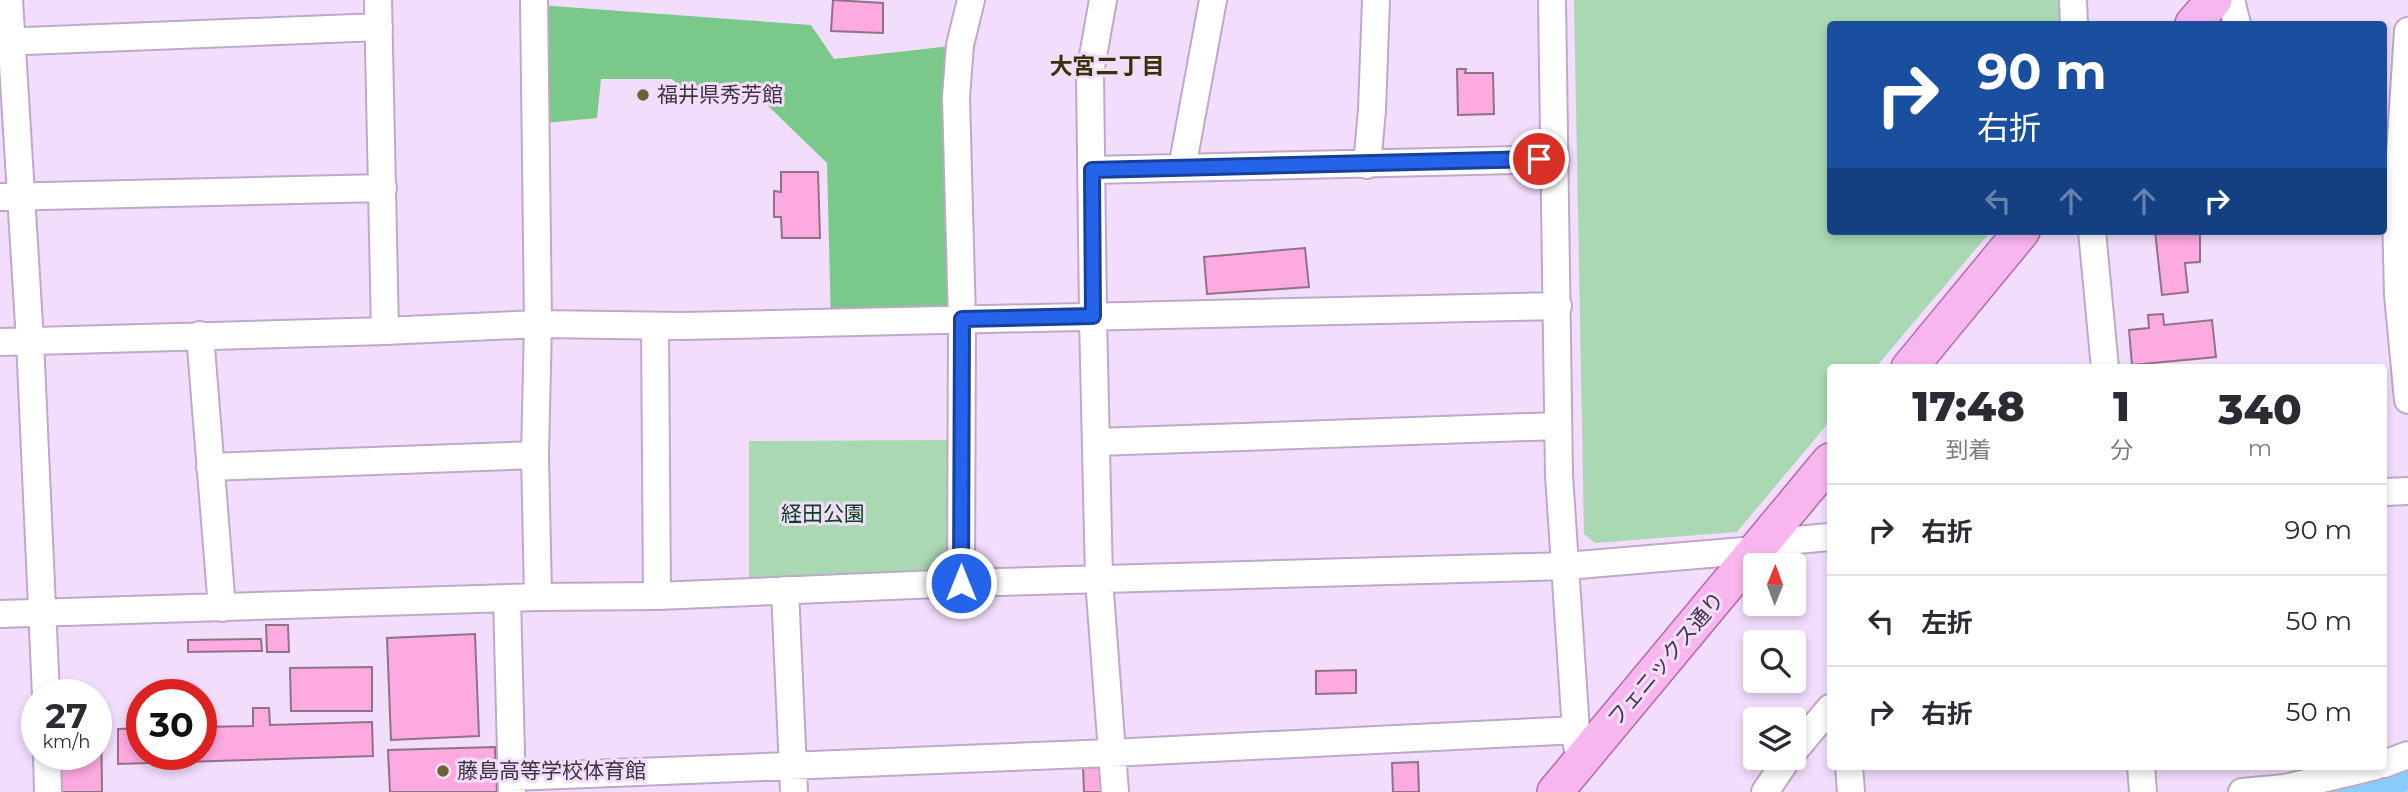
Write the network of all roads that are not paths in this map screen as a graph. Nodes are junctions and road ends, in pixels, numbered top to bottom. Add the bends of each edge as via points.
1 (9, 0) edge
2 (378, 0) edge
3 (534, 0) edge
4 (971, 0) edge
5 (1103, 0) edge
6 (1213, 0) edge
7 (1376, 0) edge
8 (1552, 0) edge
9 (2073, 0) edge
10 (2214, 0) edge
11 (2231, 0) edge
12 (2074, 21) edge
13 (2196, 21) edge
14 (2236, 21) edge
15 (379, 27) junction
16 (2408, 32) edge
17 (6, 42) edge
18 (2393, 129) edge
19 (1555, 159) junction
20 (1367, 165) junction
21 (1182, 167) junction
22 (1092, 170) junction
23 (383, 188) junction
24 (11, 197) edge
25 (2396, 222) edge
26 (2019, 235) edge
27 (2092, 235) edge
28 (1558, 306) junction
29 (1093, 316) junction
30 (962, 319) junction
31 (538, 324) junction
32 (655, 326) junction
33 (385, 331) junction
34 (200, 335) junction
35 (30, 341) junction
36 (0, 342) edge
37 (1912, 364) edge
38 (2105, 364) edge
39 (2399, 384) edge
40 (1558, 426) junction
41 (1096, 442) junction
42 (535, 455) junction
43 (1827, 465) edge
44 (210, 467) junction
45 (2408, 491) edge
46 (2387, 492) edge
47 (1827, 542) edge
48 (1759, 547) junction
49 (1566, 566) junction
50 (1099, 580) junction
51 (961, 583) junction
52 (785, 590) junction
53 (657, 596) junction
54 (538, 597) junction
55 (507, 598) junction
56 (222, 608) junction
57 (44, 612) junction
58 (0, 614) edge
59 (46, 679) edge
60 (1827, 712) edge
61 (1577, 730) junction
62 (1806, 737) edge
63 (1111, 753) junction
64 (2408, 755) edge
65 (2387, 763) edge
66 (793, 765) junction
67 (47, 770) edge
68 (1780, 770) edge
69 (1849, 770) edge
70 (2141, 770) edge
71 (2353, 770) edge
72 (2285, 782) edge
73 (512, 784) edge
74 (1568, 784) edge
75 (48, 792) edge
76 (794, 792) edge
77 (1115, 792) edge
78 (1765, 792) edge
79 (1851, 792) edge
80 (2143, 792) edge
81 (2242, 792) edge

1 - 17 street
2 - 15 street
3 - 31 street
4 - 30 street via 956,97
5 - 22 street via 1090,73
6 - 21 street
7 - 20 street
8 - 19 street
9 - 12 street
10 - 13 main road
11 - 14 street
15 - 17 street
15 - 23 street
16 - 18 street
17 - 24 street
18 - 25 street
19 - 20 street
19 - 28 street
20 - 21 street
21 - 22 street
22 - 29 street
23 - 24 street
23 - 33 street
24 - 35 street
25 - 39 street
26 - 37 main road
27 - 38 street
28 - 29 street
28 - 40 street
29 - 30 street
29 - 41 street
30 - 32 street
30 - 51 street
31 - 32 street
31 - 33 street
31 - 42 street
32 - 53 street
33 - 34 street
34 - 35 street
34 - 44 street
35 - 36 street
35 - 57 street
40 - 41 street
40 - 49 street
41 - 50 street
42 - 44 street
42 - 54 street
43 - 48 main road, フェニックス通り
44 - 56 street
45 - 46 street
47 - 48 street
48 - 49 street
48 - 74 main road, フェニックス通り
49 - 50 street
49 - 61 street
50 - 51 street
50 - 63 street
51 - 52 street
52 - 53 street
52 - 66 street
53 - 54 street
54 - 55 street
55 - 56 street
55 - 73 street
56 - 57 street
57 - 58 street
57 - 59 street
60 - 62 street
61 - 63 street
61 - 74 street
63 - 66 street
63 - 77 street
64 - 65 street
66 - 73 street
66 - 76 street
67 - 75 street
68 - 78 street
69 - 79 street
70 - 80 street
71 - 72 street
72 - 81 street

